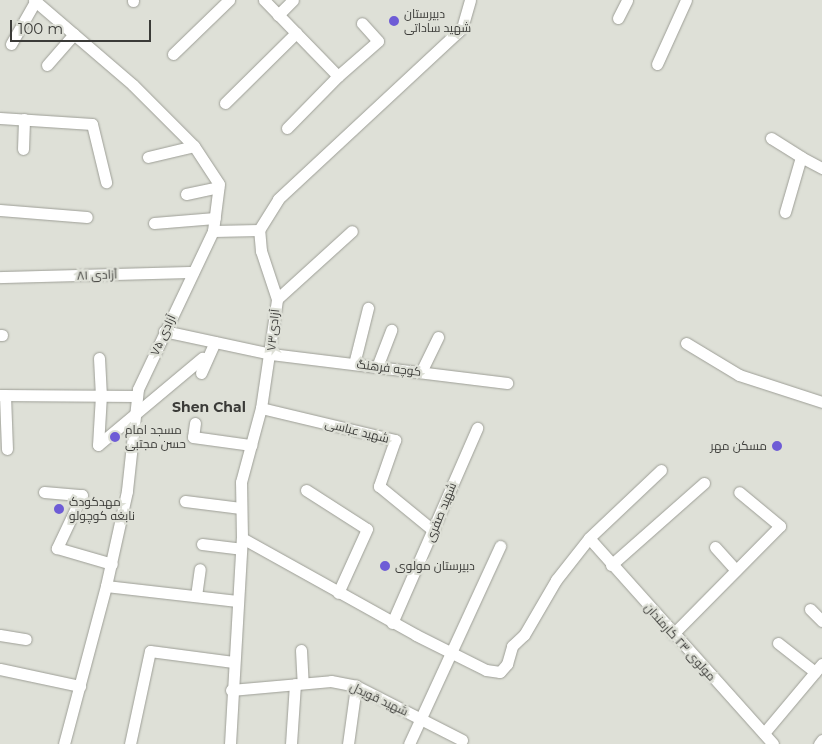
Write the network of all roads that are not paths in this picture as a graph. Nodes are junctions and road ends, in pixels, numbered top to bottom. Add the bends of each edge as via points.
1 (35, 0) edge
2 (229, 0) edge
3 (264, 0) edge
4 (293, 0) edge
5 (470, 0) edge
6 (627, 0) edge
7 (686, 0) edge
8 (278, 15) junction
9 (618, 18) dead end
10 (362, 23) dead end
11 (296, 33) junction
12 (74, 34) junction
13 (11, 44) dead end
14 (174, 54) dead end
15 (657, 64) dead end
16 (46, 65) dead end
17 (338, 76) junction
18 (225, 103) dead end
19 (0, 118) edge
20 (24, 119) junction
21 (287, 128) dead end
22 (771, 138) dead end
23 (194, 146) junction
24 (23, 149) dead end
25 (148, 157) dead end
26 (801, 157) junction
27 (822, 168) edge
28 (106, 182) dead end
29 (218, 187) junction
30 (186, 194) dead end
31 (0, 210) edge
32 (785, 212) dead end
33 (87, 217) dead end
34 (215, 218) junction
35 (154, 223) dead end
36 (260, 230) junction
37 (352, 231) dead end
38 (213, 232) junction
39 (193, 272) junction
40 (0, 277) edge
41 (277, 299) junction
42 (368, 308) dead end
43 (391, 330) dead end
44 (164, 331) junction
45 (438, 337) dead end
46 (215, 342) junction
47 (686, 343) dead end
48 (271, 354) junction
49 (99, 358) dead end
50 (202, 358) dead end
51 (354, 364) junction
52 (377, 367) junction
53 (421, 372) junction
54 (201, 373) dead end
55 (507, 383) dead end
56 (3, 395) edge
57 (102, 395) junction
58 (137, 396) junction
59 (822, 401) edge
60 (261, 408) junction
61 (195, 423) dead end
62 (477, 428) dead end
63 (251, 445) junction
64 (7, 449) dead end
65 (661, 470) dead end
66 (704, 483) dead end
67 (306, 490) dead end
68 (44, 492) dead end
69 (739, 492) dead end
70 (185, 500) dead end
71 (241, 508) junction
72 (434, 531) junction
73 (589, 538) junction
74 (241, 543) junction
75 (202, 544) dead end
76 (500, 546) dead end
77 (715, 547) dead end
78 (112, 564) junction
79 (611, 565) junction
80 (200, 570) dead end
81 (736, 570) junction
82 (106, 586) junction
83 (338, 593) junction
84 (196, 596) junction
85 (237, 601) junction
86 (810, 610) dead end
87 (822, 621) edge
88 (392, 622) junction
89 (673, 634) junction
90 (0, 635) edge
91 (26, 639) dead end
92 (778, 643) dead end
93 (300, 650) dead end
94 (453, 654) junction
95 (233, 662) junction
96 (0, 668) edge
97 (820, 669) edge
98 (299, 684) junction
99 (80, 686) junction
100 (356, 686) junction
101 (231, 690) junction
102 (422, 720) junction
103 (462, 740) dead end
104 (822, 740) edge
105 (769, 741) edge
106 (64, 744) edge
107 (130, 744) edge
108 (230, 744) edge
109 (291, 744) edge
110 (348, 744) edge
111 (409, 744) edge
112 (819, 744) edge

1 - 12 street
1 - 13 street
2 - 14 street
3 - 8 street
4 - 8 street
5 - 36 street via 462,28 278,200
6 - 9 street
7 - 15 street
8 - 11 street
10 - 17 street via 378,41
11 - 17 street
11 - 18 street
12 - 16 street
12 - 23 street via 133,84
17 - 21 street
19 - 20 street
20 - 24 street
20 - 28 street via 92,124
22 - 26 street
23 - 25 street
23 - 29 street via 210,168
26 - 27 street
26 - 32 street
29 - 30 street
29 - 34 street, آزادی ۷۵
31 - 33 street
34 - 35 street
34 - 38 street, آزادی ۷۵
36 - 38 street
36 - 41 street, آزادی۷۳ via 261,251
37 - 41 street
38 - 39 street, آزادی ۷۵
39 - 40 street, آزادی ۸۱
39 - 44 street, آزادی ۷۵
41 - 48 street, آزادی۷۳
42 - 51 street
43 - 52 street
44 - 46 street, کوچه فرهنگ
44 - 58 street, آزادی ۷۵
45 - 53 street
46 - 48 street, کوچه فرهنگ
46 - 54 street
47 - 59 street via 739,375
48 - 51 street, کوچه فرهنگ
48 - 60 street, آزادی۷۳
49 - 57 street
50 - 57 street via 98,445
51 - 52 street, کوچه فرهنگ
52 - 53 street, کوچه فرهنگ
53 - 55 street, کوچه فرهنگ
56 - 57 street
56 - 64 street
57 - 58 street
58 - 78 street, آزادی ۷۵ via 127,491
60 - 63 street, آزادی۷۳
60 - 72 street, شهید عباسی via 395,440 379,486
61 - 63 street via 193,437
62 - 72 street, شهید صفری
63 - 71 street, آزادی۷۳ via 241,482
65 - 73 street
66 - 79 street
67 - 83 street via 367,529
68 - 78 street via 82,495 57,548
69 - 81 street via 780,526
70 - 71 street
71 - 74 street, آزادی۷۳
72 - 88 street, شهید صفری
73 - 79 street, مولوی ۲۳ کارمندان
73 - 94 street via 556,580 524,636 512,646 504,670 486,670
74 - 75 street
74 - 83 street via 291,562
74 - 85 street, آزادی۷۳
76 - 94 street
77 - 81 street
78 - 82 street, آزادی ۷۵
79 - 89 street, مولوی ۲۳ کارمندان
80 - 84 street
81 - 89 street
82 - 84 street
82 - 99 street, آزادی ۷۵
83 - 88 street
84 - 85 street
85 - 95 street, آزادی۷۳
86 - 87 street
88 - 94 street
89 - 105 street, مولوی ۲۳ کارمندان
90 - 91 street
92 - 97 street
93 - 98 street
94 - 102 street
95 - 101 street, آزادی۷۳
95 - 107 street via 150,651
96 - 99 street
97 - 105 street
98 - 100 street, شهید قویدل via 331,680
98 - 101 street, شهید قویدل
98 - 109 street
99 - 106 street, آزادی ۷۵
100 - 102 street, شهید قویدل
100 - 110 street
101 - 108 street, آزادی۷۳
102 - 103 street, شهید قویدل
102 - 111 street
104 - 112 street

